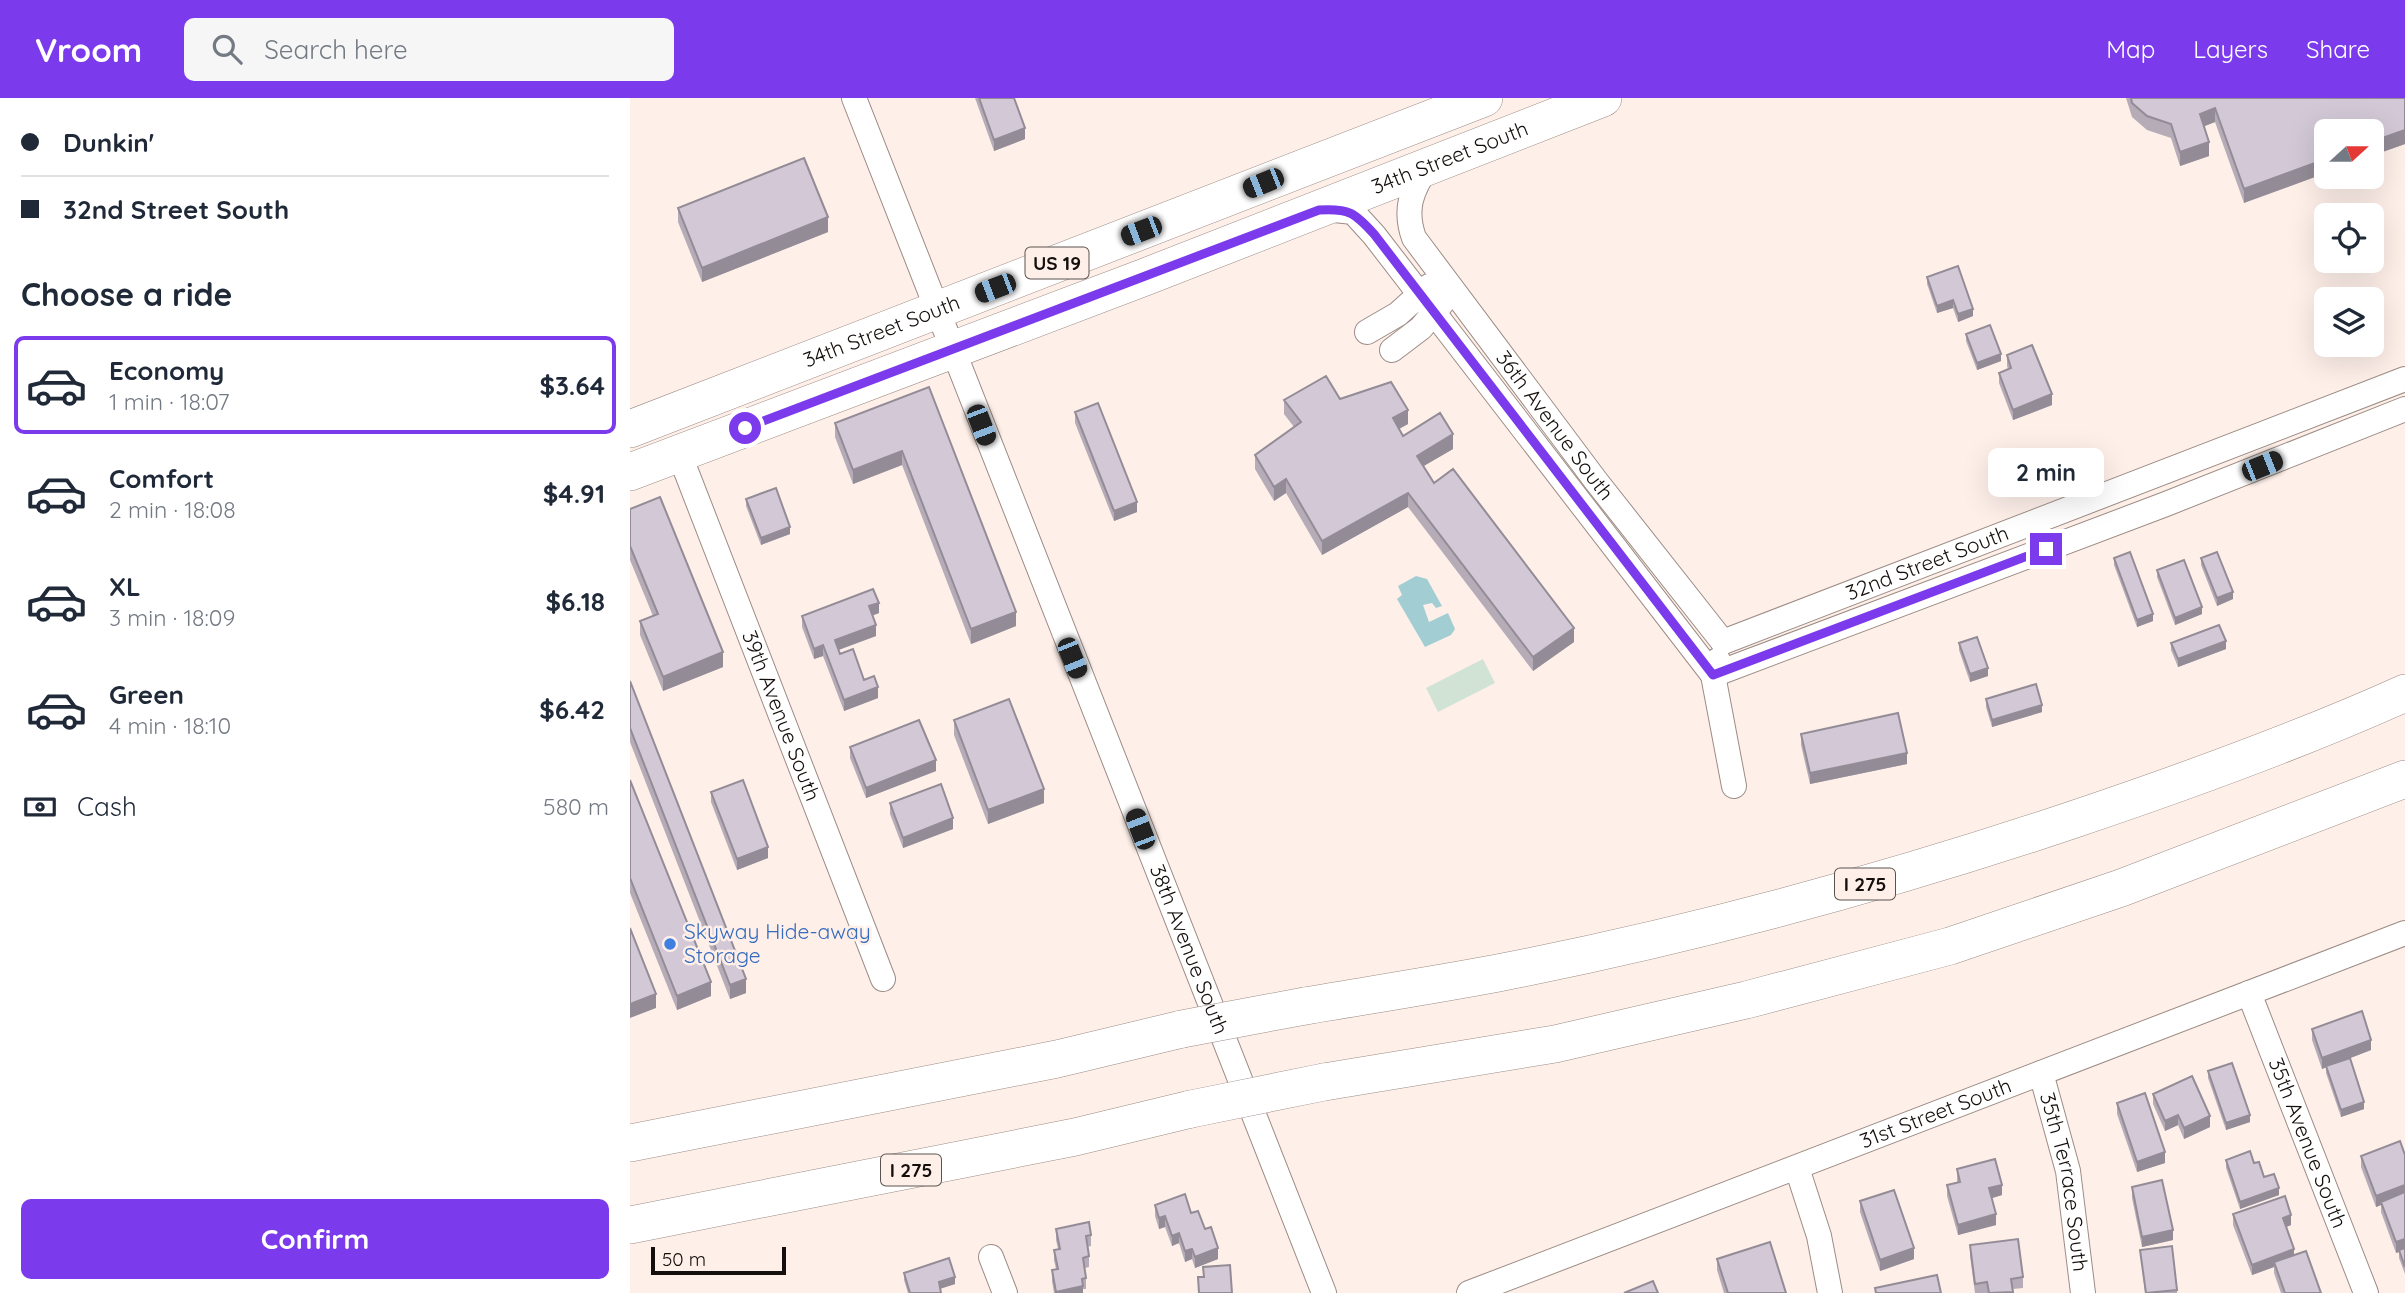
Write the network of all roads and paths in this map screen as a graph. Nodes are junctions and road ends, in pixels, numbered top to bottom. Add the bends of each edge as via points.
1 (854, 98) edge
2 (1484, 98) edge
3 (1530, 98) edge
4 (1603, 98) edge
5 (1346, 151) junction
6 (1427, 167) junction
7 (1369, 190) junction
8 (1319, 210) junction
9 (1145, 277) junction
10 (1446, 284) junction
11 (1426, 304) junction
12 (936, 310) junction
13 (1367, 332) dead end
14 (951, 349) junction
15 (1392, 349) dead end
16 (2405, 379) edge
17 (2405, 409) edge
18 (630, 429) edge
19 (679, 453) junction
20 (630, 472) edge
21 (1724, 642) junction
22 (1713, 675) junction
23 (2405, 692) edge
24 (2405, 779) edge
25 (1734, 786) dead end
26 (2405, 933) edge
27 (883, 979) dead end
28 (2249, 993) junction
29 (2041, 1073) junction
30 (630, 1143) edge
31 (1797, 1168) junction
32 (630, 1225) edge
33 (991, 1257) dead end
34 (1528, 1282) edge
35 (1005, 1293) edge
36 (1324, 1293) edge
37 (1469, 1293) edge
38 (1830, 1293) edge
39 (2082, 1293) edge
40 (2366, 1293) edge

1 - 12 street, 38th Avenue South
2 - 5 highway, 34th Street South / US 19
3 - 7 highway via 1387,160 1374,172
4 - 6 highway, 34th Street South / US 19
5 - 9 highway via 1334,175 1321,184 1180,243
5 - 12 highway, 34th Street South / US 19
6 - 7 highway, 34th Street South / US 19
6 - 10 street, 36th Avenue South via 1411,196 1409,224
7 - 8 highway, 34th Street South / US 19
8 - 9 highway, 34th Street South / US 19
8 - 11 street, 36th Avenue South via 1353,212
9 - 14 highway, 34th Street South / US 19
10 - 11 street
10 - 21 street, 36th Avenue South
11 - 13 street
11 - 15 street via 1421,328
11 - 22 street, 36th Avenue South
12 - 14 street, 38th Avenue South
12 - 18 highway, 34th Street South / US 19
14 - 19 highway, 34th Street South / US 19
14 - 36 street, 38th Avenue South
16 - 21 street, 32nd Street South
17 - 22 street, 32nd Street South
19 - 20 highway, 34th Street South / US 19
19 - 27 street, 39th Avenue South
21 - 22 street, 36th Avenue South
22 - 25 street, 36th Avenue South
23 - 30 highway, I 275, bridge via 2196,778 1994,846 1656,939 1498,973 1182,1029 1057,1059
24 - 32 highway, I 275, bridge via 2121,888 1950,946 1746,1000 1555,1044 1324,1082 1075,1138
26 - 28 street, 31st Street South
28 - 29 street, 31st Street South
28 - 40 street, 35th Avenue South
29 - 31 street, 31st Street South
29 - 39 street, 35th Terrace South via 2068,1171
31 - 34 street, 31st Street South
31 - 38 street
33 - 35 street
34 - 37 street, 31st Street South

